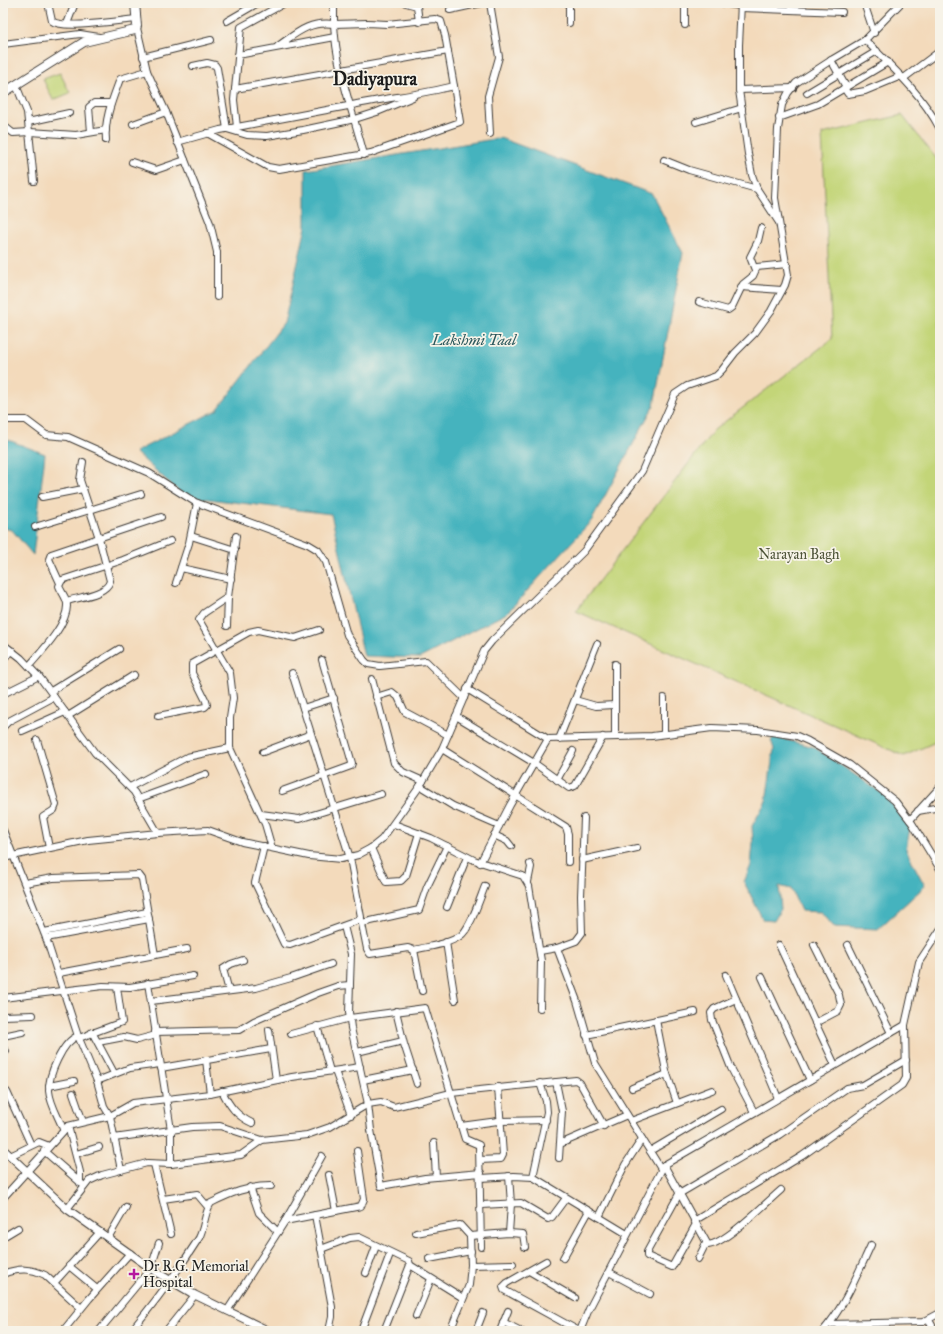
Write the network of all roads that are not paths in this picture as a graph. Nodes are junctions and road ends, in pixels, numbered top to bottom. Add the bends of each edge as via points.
1 (48, 3) edge
2 (75, 3) edge
3 (135, 3) edge
4 (258, 3) edge
5 (285, 3) edge
6 (334, 3) edge
7 (406, 3) edge
8 (482, 3) edge
9 (490, 3) edge
10 (569, 3) edge
11 (685, 3) edge
12 (722, 3) edge
13 (864, 3) edge
14 (901, 3) edge
15 (741, 6) edge
16 (450, 10) dead end
17 (842, 12) dead end
18 (137, 19) junction
19 (227, 20) dead end
20 (419, 22) junction
21 (569, 23) dead end
22 (67, 24) junction
23 (334, 24) junction
24 (685, 24) dead end
25 (137, 28) junction
26 (874, 33) junction
27 (99, 37) junction
28 (335, 37) junction
29 (211, 40) dead end
30 (865, 40) junction
31 (3, 44) edge
32 (274, 49) junction
33 (448, 51) junction
34 (877, 51) junction
35 (940, 51) edge
36 (238, 55) junction
37 (144, 57) junction
38 (831, 60) junction
39 (888, 62) junction
40 (193, 66) dead end
41 (147, 71) junction
42 (339, 71) junction
43 (839, 74) junction
44 (903, 77) junction
45 (16, 85) junction
46 (454, 86) junction
47 (793, 88) junction
48 (845, 88) junction
49 (235, 90) junction
50 (739, 90) junction
51 (3, 93) edge
52 (420, 93) junction
53 (807, 93) dead end
54 (111, 103) junction
55 (351, 105) junction
56 (742, 108) junction
57 (166, 112) junction
58 (70, 113) dead end
59 (779, 118) junction
60 (355, 119) junction
61 (28, 122) junction
62 (696, 122) dead end
63 (133, 124) dead end
64 (3, 125) edge
65 (237, 127) junction
66 (940, 128) edge
67 (227, 129) junction
68 (106, 130) junction
69 (30, 132) junction
70 (91, 132) junction
71 (207, 133) junction
72 (490, 134) dead end
73 (106, 140) dead end
74 (177, 142) junction
75 (364, 155) junction
76 (185, 160) junction
77 (664, 160) dead end
78 (132, 162) dead end
79 (34, 181) dead end
80 (757, 189) junction
81 (778, 222) junction
82 (761, 228) dead end
83 (787, 264) junction
84 (755, 270) junction
85 (741, 287) junction
86 (782, 290) junction
87 (217, 297) dead end
88 (699, 302) dead end
89 (3, 420) edge
90 (82, 462) dead end
91 (83, 489) junction
92 (141, 494) dead end
93 (42, 497) dead end
94 (197, 503) junction
95 (90, 510) junction
96 (161, 517) dead end
97 (35, 527) dead end
98 (191, 536) junction
99 (236, 536) dead end
100 (99, 538) junction
101 (170, 541) dead end
102 (234, 550) junction
103 (105, 566) junction
104 (181, 568) junction
105 (232, 579) junction
106 (60, 583) junction
107 (176, 583) dead end
108 (228, 597) junction
109 (67, 601) junction
110 (226, 626) dead end
111 (319, 630) dead end
112 (3, 644) edge
113 (597, 644) dead end
114 (119, 649) dead end
115 (217, 650) junction
116 (13, 651) junction
117 (3, 658) edge
118 (322, 660) dead end
119 (615, 664) dead end
120 (29, 666) junction
121 (292, 673) dead end
122 (134, 675) dead end
123 (38, 676) junction
124 (372, 679) dead end
125 (468, 689) junction
126 (3, 694) edge
127 (52, 694) junction
128 (376, 697) junction
129 (334, 698) junction
130 (464, 698) junction
131 (664, 698) dead end
132 (575, 700) junction
133 (615, 705) junction
134 (303, 708) junction
135 (66, 714) junction
136 (158, 716) dead end
137 (456, 716) junction
138 (3, 726) edge
139 (22, 731) dead end
140 (311, 734) junction
141 (664, 734) junction
142 (448, 735) junction
143 (615, 736) junction
144 (603, 737) junction
145 (548, 739) junction
146 (559, 739) junction
147 (36, 740) dead end
148 (230, 748) junction
149 (442, 749) junction
150 (573, 751) dead end
151 (262, 752) dead end
152 (534, 763) junction
153 (206, 774) dead end
154 (325, 777) junction
155 (557, 780) junction
156 (421, 784) junction
157 (940, 787) edge
158 (130, 788) junction
159 (282, 791) dead end
160 (381, 794) dead end
161 (516, 794) junction
162 (138, 799) junction
163 (940, 807) edge
164 (335, 809) junction
165 (918, 811) junction
166 (260, 814) junction
167 (584, 818) dead end
168 (910, 820) junction
169 (394, 824) junction
170 (499, 826) junction
171 (3, 830) edge
172 (158, 833) junction
173 (419, 833) junction
174 (494, 836) junction
175 (264, 846) junction
176 (446, 846) junction
177 (511, 846) dead end
178 (49, 848) junction
179 (272, 848) junction
180 (371, 848) junction
181 (637, 848) dead end
182 (14, 855) junction
183 (467, 857) junction
184 (3, 858) edge
185 (350, 858) junction
186 (582, 860) junction
187 (568, 862) dead end
188 (480, 863) junction
189 (530, 864) dead end
190 (940, 869) edge
191 (528, 882) junction
192 (25, 883) junction
193 (485, 886) dead end
194 (447, 907) dead end
195 (147, 912) junction
196 (149, 919) junction
197 (362, 920) junction
198 (107, 923) junction
199 (344, 926) junction
200 (940, 930) edge
201 (45, 935) junction
202 (446, 942) junction
203 (779, 945) dead end
204 (814, 945) dead end
205 (848, 945) dead end
206 (557, 948) junction
207 (187, 949) dead end
208 (414, 950) junction
209 (540, 951) junction
210 (154, 955) junction
211 (243, 960) dead end
212 (331, 964) dead end
213 (58, 973) junction
214 (726, 975) dead end
215 (193, 976) dead end
216 (762, 977) dead end
217 (148, 983) junction
218 (350, 985) junction
219 (117, 987) junction
220 (3, 991) edge
221 (64, 991) junction
222 (228, 991) junction
223 (422, 991) dead end
224 (3, 998) edge
225 (736, 999) junction
226 (455, 1000) dead end
227 (151, 1001) junction
228 (540, 1008) dead end
229 (396, 1012) junction
230 (695, 1012) dead end
231 (33, 1015) dead end
232 (3, 1016) edge
233 (350, 1018) junction
234 (656, 1020) junction
235 (815, 1023) junction
236 (905, 1025) junction
237 (317, 1026) junction
238 (269, 1030) dead end
239 (22, 1032) dead end
240 (92, 1032) junction
241 (891, 1033) junction
242 (156, 1034) junction
243 (291, 1034) dead end
244 (586, 1035) junction
245 (3, 1036) edge
246 (78, 1037) junction
247 (403, 1041) junction
248 (98, 1042) junction
249 (271, 1049) junction
250 (357, 1052) junction
251 (206, 1060) junction
252 (906, 1060) junction
253 (835, 1065) junction
254 (161, 1066) junction
255 (360, 1067) junction
256 (413, 1070) junction
257 (332, 1071) junction
258 (114, 1073) junction
259 (667, 1074) junction
260 (276, 1080) junction
261 (363, 1080) junction
262 (810, 1080) junction
263 (74, 1081) dead end
264 (97, 1082) junction
265 (556, 1082) junction
266 (417, 1084) dead end
267 (540, 1084) junction
268 (49, 1086) junction
269 (498, 1087) junction
270 (632, 1088) dead end
271 (712, 1090) dead end
272 (222, 1091) junction
273 (7, 1092) dead end
274 (73, 1093) dead end
275 (451, 1093) junction
276 (210, 1094) junction
277 (778, 1098) junction
278 (166, 1099) junction
279 (677, 1103) junction
280 (368, 1104) junction
281 (721, 1109) dead end
282 (754, 1112) junction
283 (351, 1115) junction
284 (110, 1116) junction
285 (629, 1118) junction
286 (546, 1120) junction
287 (501, 1121) junction
288 (83, 1122) junction
289 (252, 1123) dead end
290 (461, 1126) junction
291 (604, 1126) junction
292 (66, 1128) junction
293 (171, 1130) junction
294 (114, 1138) junction
295 (642, 1139) junction
296 (262, 1140) junction
297 (434, 1143) dead end
298 (560, 1144) junction
299 (31, 1146) junction
300 (49, 1146) junction
301 (99, 1147) dead end
302 (44, 1151) junction
303 (357, 1151) dead end
304 (650, 1151) junction
305 (6, 1153) edge
306 (76, 1154) junction
307 (322, 1156) dead end
308 (559, 1158) dead end
309 (480, 1160) junction
310 (154, 1164) junction
311 (171, 1164) junction
312 (662, 1167) junction
313 (121, 1170) junction
314 (28, 1172) junction
315 (330, 1175) dead end
316 (481, 1176) junction
317 (509, 1176) junction
318 (436, 1177) junction
319 (533, 1177) junction
320 (82, 1184) junction
321 (271, 1186) dead end
322 (250, 1187) junction
323 (781, 1190) dead end
324 (679, 1194) junction
325 (3, 1198) edge
326 (566, 1198) junction
327 (163, 1199) junction
328 (481, 1204) junction
329 (511, 1204) junction
330 (126, 1207) dead end
331 (208, 1207) junction
332 (67, 1209) junction
333 (589, 1211) junction
334 (336, 1212) junction
335 (315, 1216) junction
336 (599, 1217) junction
337 (285, 1221) junction
338 (695, 1222) junction
339 (18, 1228) dead end
340 (100, 1232) junction
341 (278, 1232) junction
342 (416, 1233) dead end
343 (509, 1233) junction
344 (171, 1234) dead end
345 (481, 1234) junction
346 (627, 1234) junction
347 (470, 1236) junction
348 (3, 1237) edge
349 (108, 1238) junction
350 (159, 1243) dead end
351 (706, 1243) junction
352 (871, 1245) dead end
353 (376, 1246) junction
354 (481, 1247) dead end
355 (525, 1247) dead end
356 (321, 1249) junction
357 (471, 1251) junction
358 (130, 1254) junction
359 (390, 1254) junction
360 (563, 1258) dead end
361 (698, 1258) dead end
362 (429, 1259) dead end
363 (546, 1261) dead end
364 (513, 1264) dead end
365 (410, 1265) junction
366 (70, 1266) junction
367 (471, 1266) junction
368 (151, 1268) junction
369 (529, 1271) junction
370 (608, 1272) junction
371 (366, 1273) dead end
372 (3, 1274) edge
373 (431, 1279) junction
374 (172, 1281) junction
375 (54, 1283) junction
376 (97, 1290) junction
377 (650, 1294) dead end
378 (195, 1295) junction
379 (463, 1298) junction
380 (576, 1298) dead end
381 (81, 1308) junction
382 (227, 1311) junction
383 (508, 1311) dead end
384 (483, 1313) dead end
385 (940, 1313) edge
386 (416, 1316) dead end
387 (929, 1320) junction
388 (504, 1322) junction
389 (829, 1324) junction
390 (63, 1331) edge
391 (99, 1331) edge
392 (131, 1331) edge
393 (166, 1331) edge
394 (269, 1331) edge
395 (329, 1331) edge
396 (361, 1331) edge
397 (384, 1331) edge
398 (450, 1331) edge
399 (476, 1331) edge
400 (500, 1331) edge
401 (521, 1331) edge
402 (579, 1331) edge
403 (823, 1331) edge
404 (935, 1331) edge

1 - 22 street via 52,21
2 - 22 street
3 - 18 main road
4 - 19 street
5 - 36 street via 241,27
6 - 23 street
7 - 20 street via 417,6
8 - 16 street
9 - 72 street via 499,57 489,91
10 - 21 street
11 - 24 street
12 - 15 street
13 - 26 street
14 - 26 street
15 - 17 street
15 - 50 street
18 - 22 street
18 - 25 main road
20 - 23 street
20 - 33 street via 436,19 441,21
23 - 28 street
23 - 32 street via 318,23
25 - 27 main road via 130,32
25 - 37 street
26 - 30 street
27 - 31 street via 80,34
27 - 45 main road via 80,45
28 - 32 street
28 - 42 street
29 - 37 street
30 - 34 street
30 - 38 street
32 - 36 street
33 - 42 street
33 - 46 street
34 - 39 street
34 - 43 street
35 - 44 street
36 - 49 street
37 - 41 street
38 - 43 street
38 - 47 street
39 - 44 street
39 - 48 street
40 - 67 street via 212,63 217,68
41 - 54 street via 122,78
41 - 57 street
42 - 49 street
42 - 55 street
43 - 48 street
43 - 53 street
44 - 48 street via 857,94 848,94
44 - 66 street via 923,100
45 - 51 main road
45 - 61 street via 27,109
46 - 52 street
46 - 75 street via 460,122
47 - 50 street
47 - 59 street via 782,105
48 - 59 street via 818,104
49 - 65 street
50 - 56 street
52 - 55 street
52 - 60 street
54 - 68 street
54 - 70 street via 94,103 89,107
55 - 60 street
55 - 65 street
56 - 62 street
56 - 80 street via 750,168
57 - 63 street
57 - 74 street
58 - 61 street
59 - 81 street via 775,198
60 - 67 street via 267,136 247,136
60 - 75 street
61 - 69 street
64 - 69 street via 13,133
65 - 67 street
67 - 71 street
68 - 70 street
68 - 73 street
69 - 70 street
69 - 79 street
71 - 74 street
71 - 75 street via 274,169
74 - 76 street
76 - 78 street via 156,170
76 - 87 street via 214,238
77 - 80 street via 689,170
80 - 81 street
81 - 83 street
82 - 84 street via 750,257
83 - 84 street via 759,266
83 - 86 street via 788,275
84 - 85 street via 753,276
85 - 86 street
85 - 88 street via 732,307 728,310
86 - 125 street via 755,333 716,376 687,386 675,394 642,471 574,562 484,651
89 - 94 street via 26,420 46,435 68,437 149,473
90 - 91 street via 80,480
91 - 93 street
91 - 95 street
92 - 95 street
94 - 98 street
94 - 130 street via 318,550 326,562 347,635 364,660 368,664 380,666 426,661
95 - 97 street
95 - 100 street
96 - 100 street
98 - 102 street
98 - 104 street
99 - 102 street
100 - 103 street
100 - 106 street via 49,556 50,564
101 - 103 street
102 - 105 street
103 - 106 street via 64,579
103 - 109 street via 110,576 109,584 96,593
104 - 105 street
104 - 107 street
105 - 108 street
106 - 109 street via 60,590
108 - 110 street
108 - 115 street via 204,613 199,620
109 - 120 street via 68,607 57,632
111 - 115 street via 294,638 253,631
112 - 116 street
113 - 132 street
114 - 127 street
115 - 136 street via 192,664 192,673 206,701 205,708
115 - 148 street via 232,679
116 - 117 street
116 - 120 street
118 - 129 street
119 - 133 street
120 - 123 street
121 - 134 street
122 - 135 street
123 - 126 street
123 - 127 street
124 - 128 street
125 - 130 street
125 - 145 street
127 - 135 street
127 - 138 street
128 - 142 street via 392,692 396,694 405,712
128 - 156 street via 394,763
129 - 134 street
129 - 154 street via 352,763 349,769
130 - 137 street
131 - 141 street
132 - 133 street via 596,706
132 - 146 street
133 - 143 street
134 - 140 street
135 - 139 street
135 - 158 street via 95,753
137 - 142 street
137 - 152 street
140 - 151 street
140 - 154 street
141 - 143 street
141 - 168 street via 702,728 724,728 797,736 850,765 895,801
142 - 149 street
143 - 144 street
144 - 146 street
144 - 155 street via 575,786 569,788
145 - 146 street
145 - 152 street
147 - 178 street via 56,805 54,810 43,817
148 - 158 street via 187,757
148 - 166 street
149 - 156 street
149 - 161 street
150 - 155 street
152 - 155 street
152 - 161 street
153 - 162 street
154 - 159 street
154 - 164 street
156 - 169 street
156 - 170 street via 453,806
157 - 165 street
158 - 162 street
160 - 164 street
161 - 170 street
161 - 187 street via 566,827
162 - 172 street
163 - 165 street
164 - 166 street via 294,820
164 - 185 street
165 - 168 street
166 - 179 street
167 - 186 street
168 - 190 street
169 - 173 street
169 - 180 street
170 - 174 street
171 - 182 street
172 - 175 street via 208,830 242,842
172 - 178 street via 88,840
173 - 176 street
173 - 180 street via 406,876 401,881 386,882
174 - 177 street via 507,841
174 - 188 street
175 - 179 street
175 - 199 street via 255,883 284,944 290,945
176 - 183 street
176 - 197 street via 419,910
178 - 182 street
179 - 185 street via 309,856
180 - 185 street
181 - 186 street
182 - 184 street
182 - 192 street
183 - 188 street
183 - 194 street
185 - 197 street
186 - 206 street via 581,936 576,941
188 - 191 street via 523,876
189 - 191 street
191 - 209 street
192 - 195 street via 53,878 136,874 142,879
192 - 201 street
193 - 202 street via 464,932 461,936
195 - 196 street
195 - 198 street
196 - 198 street
196 - 210 street
197 - 199 street
197 - 208 street via 370,954 408,948
198 - 201 street
199 - 218 street via 351,954
200 - 236 street via 919,962
201 - 213 street
202 - 208 street
202 - 226 street
203 - 235 street
204 - 235 street via 839,995 841,1005 838,1011
205 - 241 street
206 - 209 street
206 - 244 street via 577,1001
207 - 210 street
208 - 223 street
209 - 228 street
210 - 213 street
211 - 222 street via 223,969
212 - 222 street via 256,988
213 - 221 street
214 - 225 street
215 - 217 street
216 - 262 street
217 - 219 street
217 - 227 street
218 - 233 street
218 - 242 street via 318,993 254,1021 240,1030
219 - 221 street via 103,986
219 - 240 street via 122,1022
220 - 224 street
221 - 224 street
221 - 246 street
222 - 227 street
225 - 277 street
225 - 282 street via 714,1009 711,1013 712,1020 731,1068
227 - 242 street
229 - 233 street
229 - 247 street
229 - 275 street via 424,1007 427,1010
230 - 234 street
231 - 232 street
233 - 237 street
233 - 250 street
234 - 244 street
234 - 259 street
235 - 253 street
236 - 241 street
236 - 252 street
237 - 243 street
237 - 257 street
238 - 249 street
239 - 245 street
240 - 246 street
240 - 248 street
241 - 253 street
242 - 248 street via 137,1040 124,1037
242 - 254 street
244 - 285 street via 595,1063
246 - 264 street
246 - 268 street via 70,1039 61,1051
247 - 250 street
247 - 256 street
248 - 258 street
249 - 251 street
249 - 260 street
250 - 255 street
251 - 254 street
251 - 276 street
252 - 324 street via 863,1085 848,1088 779,1135
252 - 338 street via 906,1078 902,1085 802,1156
253 - 262 street
254 - 258 street via 130,1068
254 - 278 street
255 - 257 street
255 - 261 street
256 - 261 street
256 - 266 street
257 - 260 street
257 - 283 street
258 - 264 street
259 - 270 street
259 - 279 street
260 - 272 street
261 - 280 street
262 - 277 street
263 - 268 street
264 - 284 street via 104,1106
265 - 267 street
265 - 291 street via 579,1081
265 - 298 street via 562,1111
267 - 269 street
267 - 286 street via 547,1107
268 - 292 street via 50,1098
269 - 275 street
269 - 287 street
271 - 279 street
272 - 276 street
272 - 289 street via 232,1110
273 - 299 street
274 - 288 street
275 - 280 street via 394,1107 382,1102
275 - 290 street
276 - 278 street
277 - 282 street
278 - 284 street via 133,1103
278 - 293 street
279 - 285 street
280 - 283 street
280 - 318 street via 381,1186
281 - 304 street
282 - 312 street
283 - 296 street via 330,1127 307,1135
284 - 288 street
284 - 294 street
285 - 291 street
285 - 295 street
286 - 287 street
286 - 319 street
287 - 290 street
287 - 309 street via 504,1147 502,1157
288 - 292 street
290 - 309 street via 466,1140 480,1145
291 - 298 street
292 - 300 street
292 - 306 street
293 - 294 street
293 - 296 street via 220,1126
293 - 311 street
294 - 313 street
295 - 304 street
295 - 336 street via 625,1165
296 - 311 street via 241,1154
297 - 318 street
298 - 308 street
299 - 300 street via 42,1141
299 - 305 street
300 - 302 street
301 - 306 street
302 - 314 street
302 - 320 street
303 - 334 street via 363,1203
304 - 312 street
305 - 314 street
306 - 320 street
307 - 337 street
309 - 316 street
310 - 311 street
310 - 313 street via 147,1163
310 - 327 street
312 - 324 street
312 - 346 street
313 - 320 street
314 - 325 street
314 - 332 street
315 - 334 street
316 - 317 street
316 - 318 street
316 - 328 street
317 - 319 street
317 - 329 street
319 - 326 street
320 - 332 street
321 - 322 street
322 - 331 street via 231,1193
322 - 341 street via 259,1213
323 - 351 street via 737,1228 713,1244
324 - 338 street
324 - 338 street via 647,1256 672,1267
326 - 329 street via 548,1219 526,1205
326 - 333 street
327 - 331 street via 197,1194
327 - 344 street
328 - 329 street
328 - 345 street
329 - 343 street
330 - 349 street
331 - 374 street via 203,1229
332 - 340 street
333 - 336 street
333 - 360 street
334 - 335 street
335 - 337 street
335 - 356 street
336 - 346 street
337 - 341 street
338 - 351 street
339 - 348 street
340 - 349 street
340 - 366 street
341 - 382 street
342 - 347 street via 460,1225
343 - 345 street
343 - 355 street via 523,1234
345 - 347 street
345 - 354 street
346 - 370 street
347 - 357 street
349 - 358 street
350 - 368 street
351 - 361 street
352 - 389 street via 842,1307
353 - 356 street via 355,1237
353 - 359 street
353 - 371 street
356 - 395 street via 332,1307
357 - 362 street
357 - 367 street
358 - 368 street
358 - 376 street
359 - 365 street via 409,1261
359 - 396 street
363 - 369 street
364 - 367 street
365 - 373 street
365 - 397 street
366 - 375 street
366 - 376 street
367 - 379 street
368 - 374 street
368 - 391 street
369 - 380 street
369 - 402 street via 506,1283 504,1290
370 - 377 street
370 - 402 street
372 - 375 street via 26,1269 45,1275
373 - 379 street
373 - 386 street
374 - 378 street
374 - 392 street
375 - 381 street
376 - 381 street
378 - 382 street
378 - 393 street
379 - 398 street
381 - 390 street
382 - 394 street
383 - 388 street
384 - 399 street
385 - 387 street
387 - 389 street
387 - 404 street
388 - 400 street
388 - 401 street
389 - 403 street

